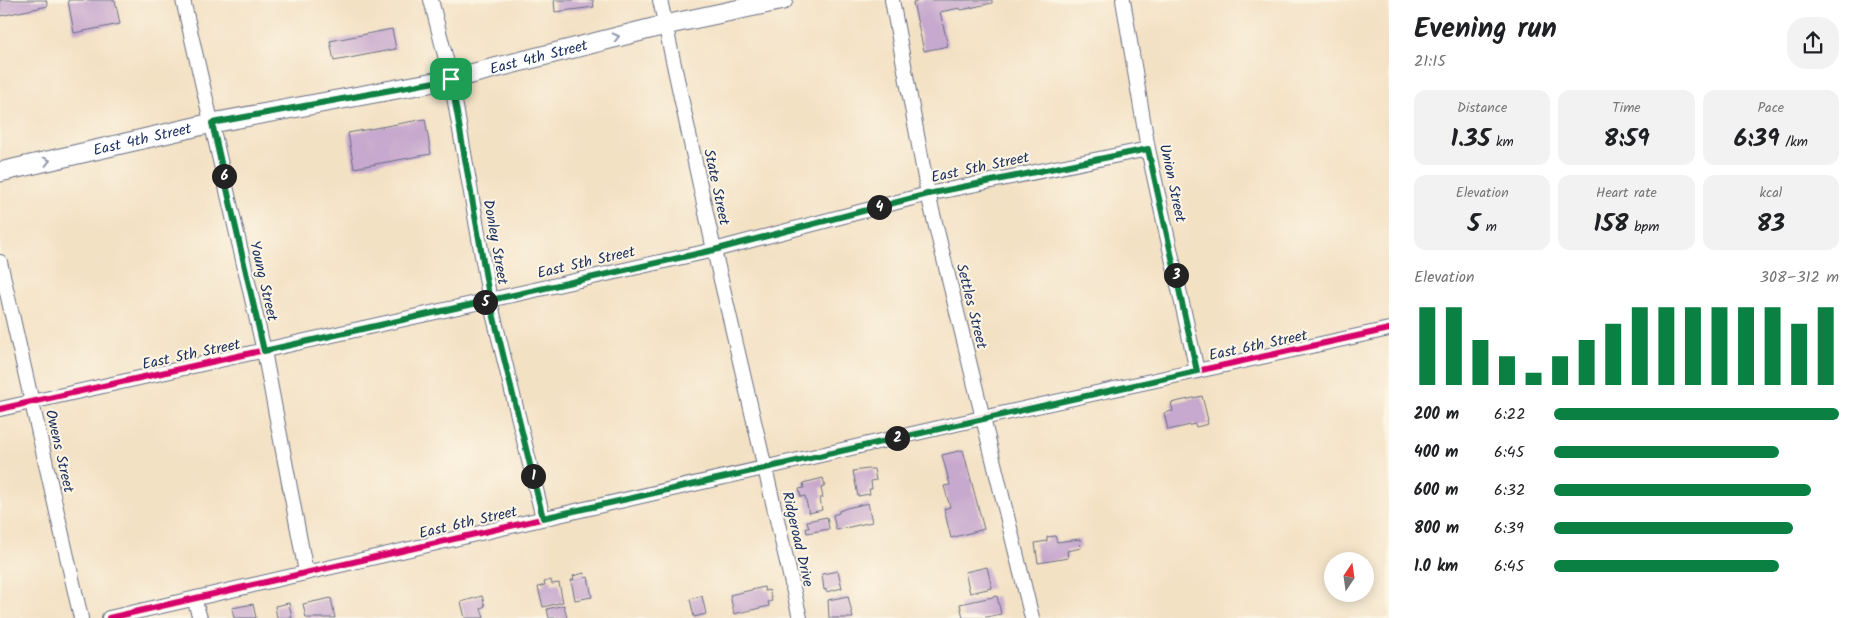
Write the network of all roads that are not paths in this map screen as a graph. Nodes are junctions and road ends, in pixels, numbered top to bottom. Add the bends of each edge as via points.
1 (183, 0) edge
2 (430, 0) edge
3 (660, 0) edge
4 (783, 0) edge
5 (892, 0) edge
6 (1123, 0) edge
7 (665, 25) junction
8 (451, 79) junction
9 (212, 123) junction
10 (1148, 149) junction
11 (0, 172) edge
12 (928, 194) junction
13 (714, 250) junction
14 (0, 262) edge
15 (490, 301) junction
16 (1389, 329) edge
17 (264, 351) junction
18 (1197, 371) junction
19 (32, 402) junction
20 (0, 409) edge
21 (982, 418) junction
22 (764, 468) junction
23 (543, 518) junction
24 (306, 572) junction
25 (194, 599) junction
26 (82, 618) edge
27 (109, 618) edge
28 (200, 618) edge
29 (800, 618) edge
30 (1032, 618) edge

1 - 9 street, Young Street
2 - 8 street, Donley Street
3 - 7 street, State Street
4 - 7 main road, East 4th Street
5 - 12 street, Settles Street
6 - 10 street, Union Street
8 -> 7 main road, East 4th Street
7 - 13 street, State Street
8 - 9 main road, East 4th Street
8 - 15 street, Donley Street
11 -> 9 main road, East 4th Street
9 - 17 street, Young Street
10 - 12 street, East 5th Street
10 - 18 street, Union Street
12 - 13 street, East 5th Street
12 - 21 street, Settles Street
13 - 15 street, East 5th Street
13 - 22 street, State Street
14 - 19 street, Owens Street
15 - 17 street, East 5th Street
15 - 23 street, Donley Street
16 - 18 street, East 6th Street
17 - 19 street, East 5th Street
17 - 24 street, Young Street
18 - 21 street, East 6th Street
19 - 20 street, East 5th Street
19 - 26 street, Owens Street
21 - 22 street, East 6th Street
21 - 30 street, Settles Street
22 - 23 street, East 6th Street
22 - 29 street, Ridgeroad Drive
23 - 24 street, East 6th Street
24 - 25 street, East 6th Street
25 - 27 street, East 6th Street
25 - 28 street

